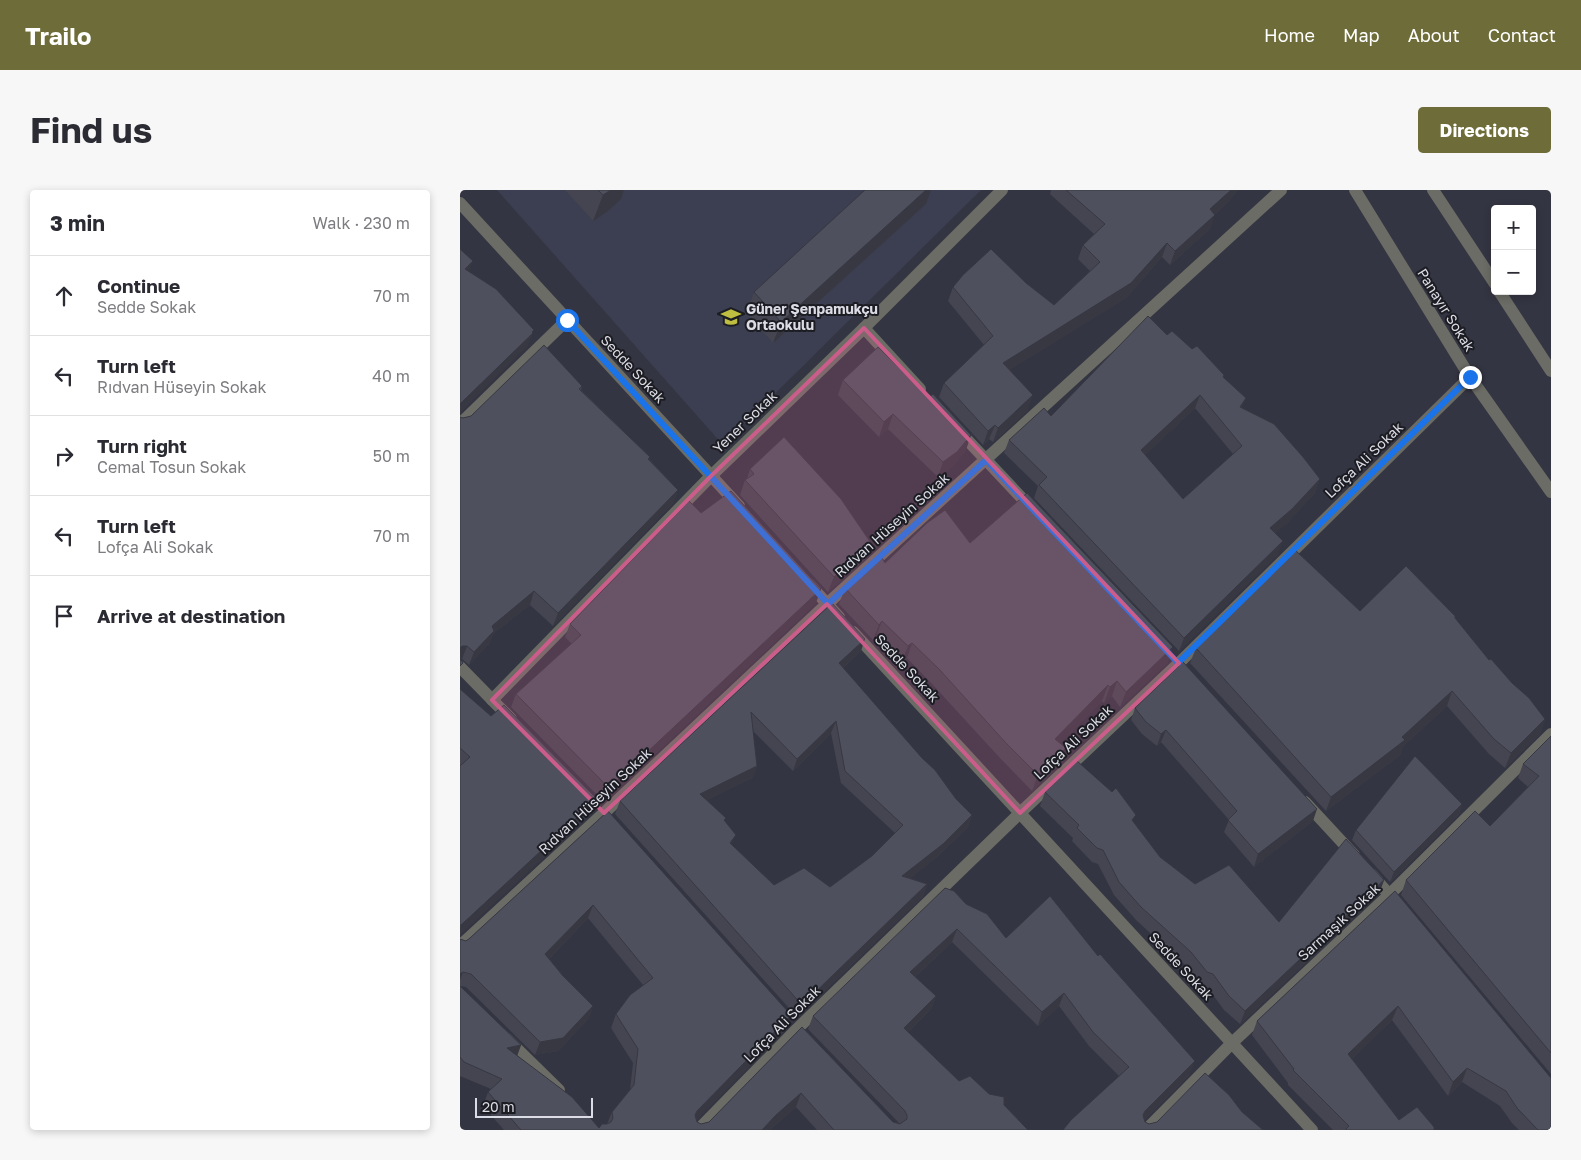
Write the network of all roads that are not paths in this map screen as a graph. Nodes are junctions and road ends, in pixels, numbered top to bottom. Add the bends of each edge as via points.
1 (1002, 190) edge
2 (1281, 190) edge
3 (1354, 190) edge
4 (1433, 190) edge
5 (460, 203) edge
6 (1491, 278) edge
7 (1502, 295) edge
8 (567, 320) junction
9 (864, 328) junction
10 (1551, 371) edge
11 (1470, 377) junction
12 (932, 402) edge
13 (460, 424) edge
14 (952, 424) edge
15 (986, 460) junction
16 (711, 476) junction
17 (1551, 492) edge
18 (1039, 516) edge
19 (750, 518) edge
20 (802, 576) edge
21 (828, 604) junction
22 (460, 668) edge
23 (492, 700) junction
24 (518, 726) edge
25 (1551, 734) edge
26 (1297, 793) edge
27 (1020, 813) junction
28 (1390, 894) junction
29 (1408, 916) edge
30 (460, 946) edge
31 (495, 1028) edge
32 (1232, 1043) junction
33 (565, 1096) edge
34 (698, 1130) edge
35 (1146, 1130) edge
36 (1312, 1130) edge

1 - 9 street, Yener Sokak
2 - 15 street, Rıdvan Hüseyin Sokak
3 - 11 street, Panayır Sokak
4 - 6 street
5 - 8 street, Sedde Sokak
7 - 10 street
8 - 13 street
8 - 16 street, Sedde Sokak
9 - 12 street
9 - 16 street, Yener Sokak
11 - 17 street, Panayır Sokak
11 - 27 street, Lofça Ali Sokak
14 - 15 street
15 - 18 street
15 - 21 street, Rıdvan Hüseyin Sokak
16 - 19 street, Sedde Sokak
16 - 23 street, Yener Sokak
20 - 21 street, Sedde Sokak
21 - 27 street, Sedde Sokak
21 - 30 street, Rıdvan Hüseyin Sokak
22 - 23 street
23 - 24 street
25 - 28 street, Sarmaşık Sokak
26 - 28 street
27 - 32 street, Sedde Sokak
27 - 34 street, Lofça Ali Sokak
28 - 29 street
28 - 32 street, Sarmaşık Sokak
31 - 33 street
32 - 35 street, Sarmaşık Sokak
32 - 36 street, Sedde Sokak

